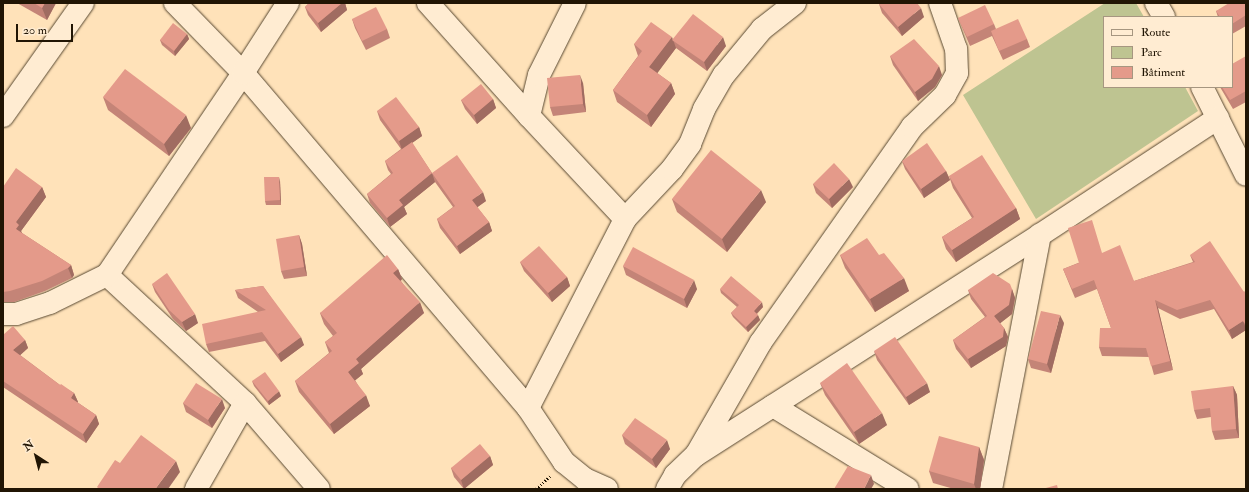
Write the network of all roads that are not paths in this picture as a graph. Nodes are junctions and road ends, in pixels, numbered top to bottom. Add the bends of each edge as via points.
1 (83, 3) edge
2 (175, 3) edge
3 (288, 3) edge
4 (428, 3) edge
5 (575, 3) edge
6 (796, 3) edge
7 (940, 3) edge
8 (1156, 3) edge
9 (1163, 16) edge
10 (243, 73) junction
11 (539, 76) junction
12 (1203, 88) edge
13 (505, 89) junction
14 (3, 116) edge
15 (529, 116) junction
16 (1218, 118) junction
17 (1246, 175) edge
18 (625, 219) junction
19 (1040, 235) junction
20 (107, 275) junction
21 (3, 314) edge
22 (245, 403) junction
23 (773, 406) junction
24 (528, 408) junction
25 (696, 455) junction
26 (196, 489) edge
27 (319, 489) edge
28 (607, 489) edge
29 (667, 489) edge
30 (908, 489) edge
31 (991, 489) edge

1 - 14 street
2 - 10 street
3 - 10 street
4 - 13 street
5 - 11 street
6 - 18 street via 762,29 724,75 704,109 690,144 672,169
7 - 25 street via 956,49 957,73 945,95 912,127 760,342
8 - 9 street
10 - 20 street
10 - 24 street
11 - 13 street
11 - 15 street
12 - 16 street
13 - 15 street
15 - 18 street
16 - 17 street
16 - 19 street
18 - 24 street
19 - 23 street
19 - 31 street
20 - 21 street via 50,304 16,314
20 - 22 street
22 - 26 street
22 - 27 street
23 - 25 street
23 - 30 street
24 - 28 street via 564,462 586,479
25 - 29 street via 676,475

